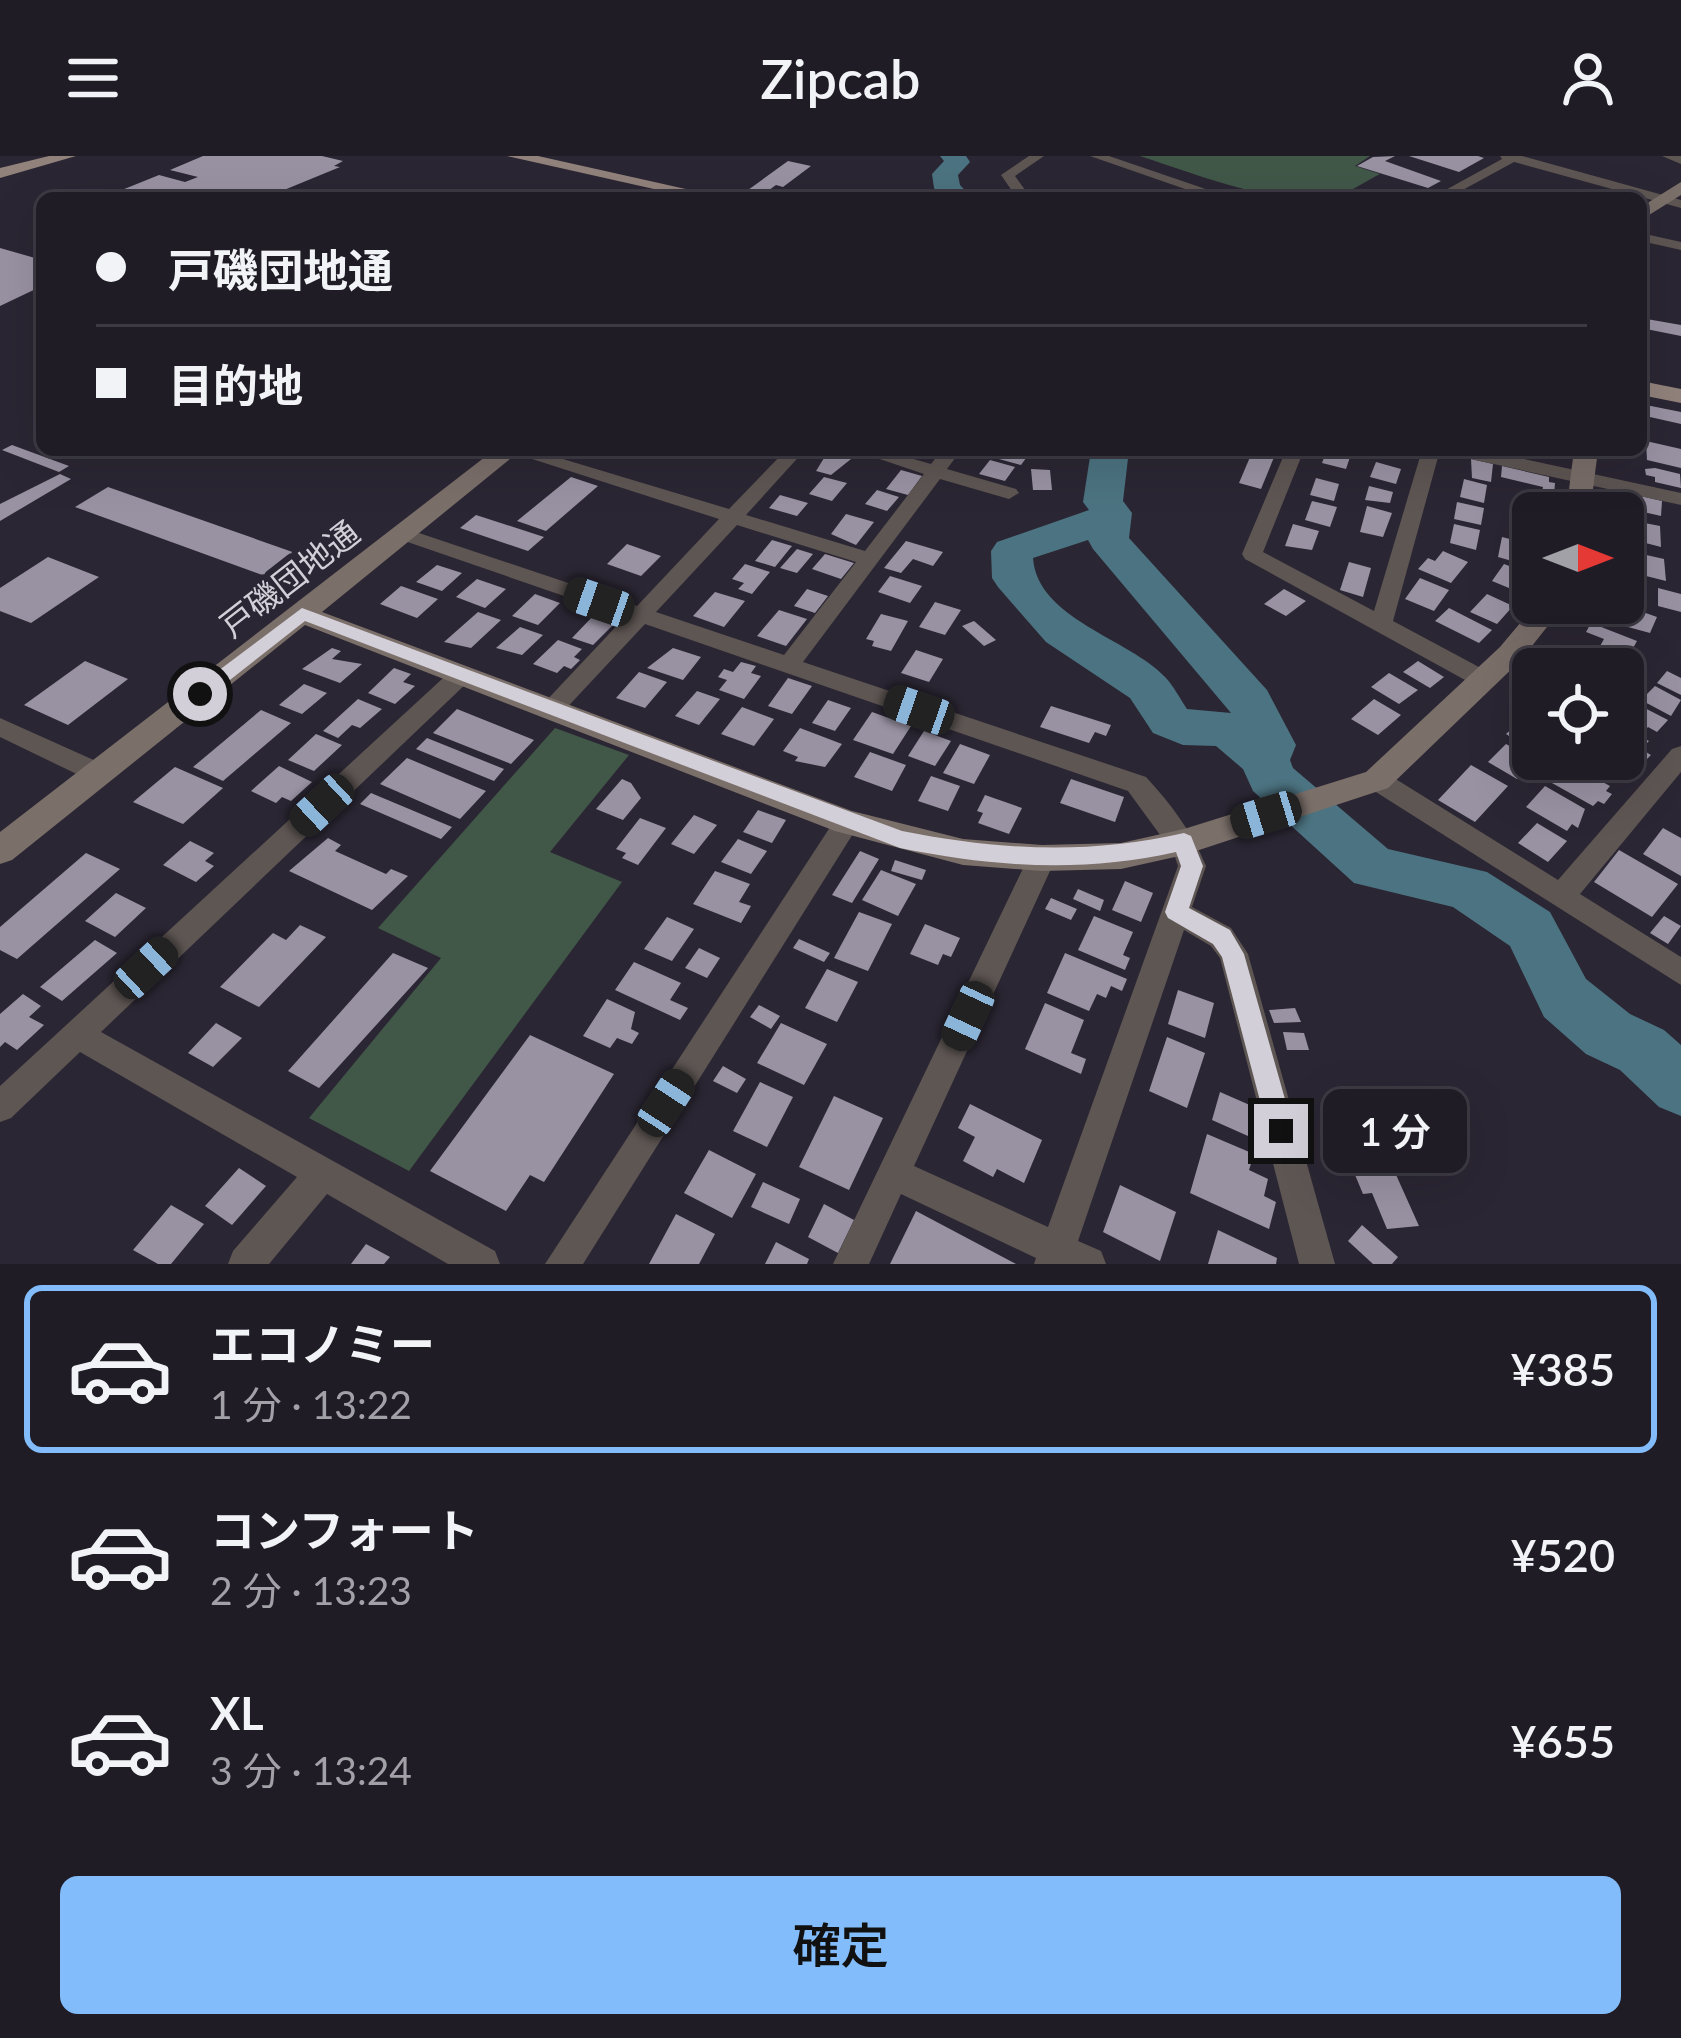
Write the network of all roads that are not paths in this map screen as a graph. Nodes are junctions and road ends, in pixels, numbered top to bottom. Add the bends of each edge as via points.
1 (34, 156) edge
2 (68, 156) edge
3 (515, 156) edge
4 (1038, 156) edge
5 (1096, 156) edge
6 (1668, 156) edge
7 (1511, 157) edge
8 (1681, 160) edge
9 (0, 169) edge
10 (1681, 187) edge
11 (689, 192) edge
12 (1020, 192) edge
13 (1203, 192) edge
14 (1449, 192) edge
15 (1635, 192) edge
16 (1671, 202) edge
17 (1647, 238) edge
18 (1681, 247) edge
19 (1647, 389) edge
20 (1681, 397) edge
21 (503, 456) edge
22 (531, 456) edge
23 (790, 456) edge
24 (884, 456) edge
25 (948, 456) edge
26 (1293, 456) edge
27 (1429, 456) edge
28 (1486, 456) edge
29 (1585, 456) edge
30 (937, 470) junction
31 (1583, 476) junction
32 (1581, 492) edge
33 (1010, 493) dead end
34 (1681, 499) edge
35 (733, 518) junction
36 (403, 533) junction
37 (870, 559) junction
38 (302, 614) junction
39 (638, 616) junction
40 (1533, 624) edge
41 (1381, 626) junction
42 (788, 666) junction
43 (462, 674) junction
44 (1484, 680) junction
45 (552, 709) junction
46 (0, 727) edge
47 (1681, 755) edge
48 (98, 773) junction
49 (1377, 780) junction
50 (848, 822) junction
51 (1184, 842) junction
52 (0, 851) edge
53 (1042, 858) junction
54 (1562, 897) junction
55 (1176, 912) junction
56 (1681, 972) edge
57 (76, 1034) junction
58 (0, 1107) edge
59 (324, 1172) junction
60 (893, 1173) junction
61 (1065, 1259) edge
62 (247, 1264) edge
63 (482, 1264) edge
64 (562, 1264) edge
65 (851, 1264) edge
66 (1317, 1264) edge

1 - 9 main road
2 - 9 main road
3 - 11 main road
4 - 12 street via 1008,176
5 - 13 street
6 - 8 street
7 - 14 street
7 - 15 street
10 - 16 street
17 - 18 street
19 - 20 main road
21 - 36 street, 戸磯団地通
22 - 35 street
23 - 35 street
24 - 30 street
25 - 30 street
26 - 41 street via 1252,554
27 - 41 street
28 - 31 street
29 - 31 street
30 - 33 street
30 - 37 street
31 - 32 street
31 - 34 street
35 - 37 street
35 - 39 street
36 - 38 street, 戸磯団地通
36 - 39 street
37 - 42 street
38 - 43 street
38 - 48 street, 戸磯団地通
39 - 42 street
39 - 45 street
40 - 44 street
41 - 44 street
42 - 51 street via 1137,784
43 - 45 street
43 - 57 street
44 - 49 street
45 - 50 street
46 - 48 street
47 - 54 street
48 - 52 street, 戸磯団地通
49 - 51 street
49 - 54 street
50 - 53 street via 963,852
50 - 64 street
51 - 53 street via 1121,856
51 - 55 street via 1192,866
53 - 60 street
54 - 56 street
55 - 61 street
55 - 66 street via 1221,937 1233,954
57 - 58 street
57 - 59 street
59 - 62 street
59 - 63 street
60 - 61 street
60 - 65 street

